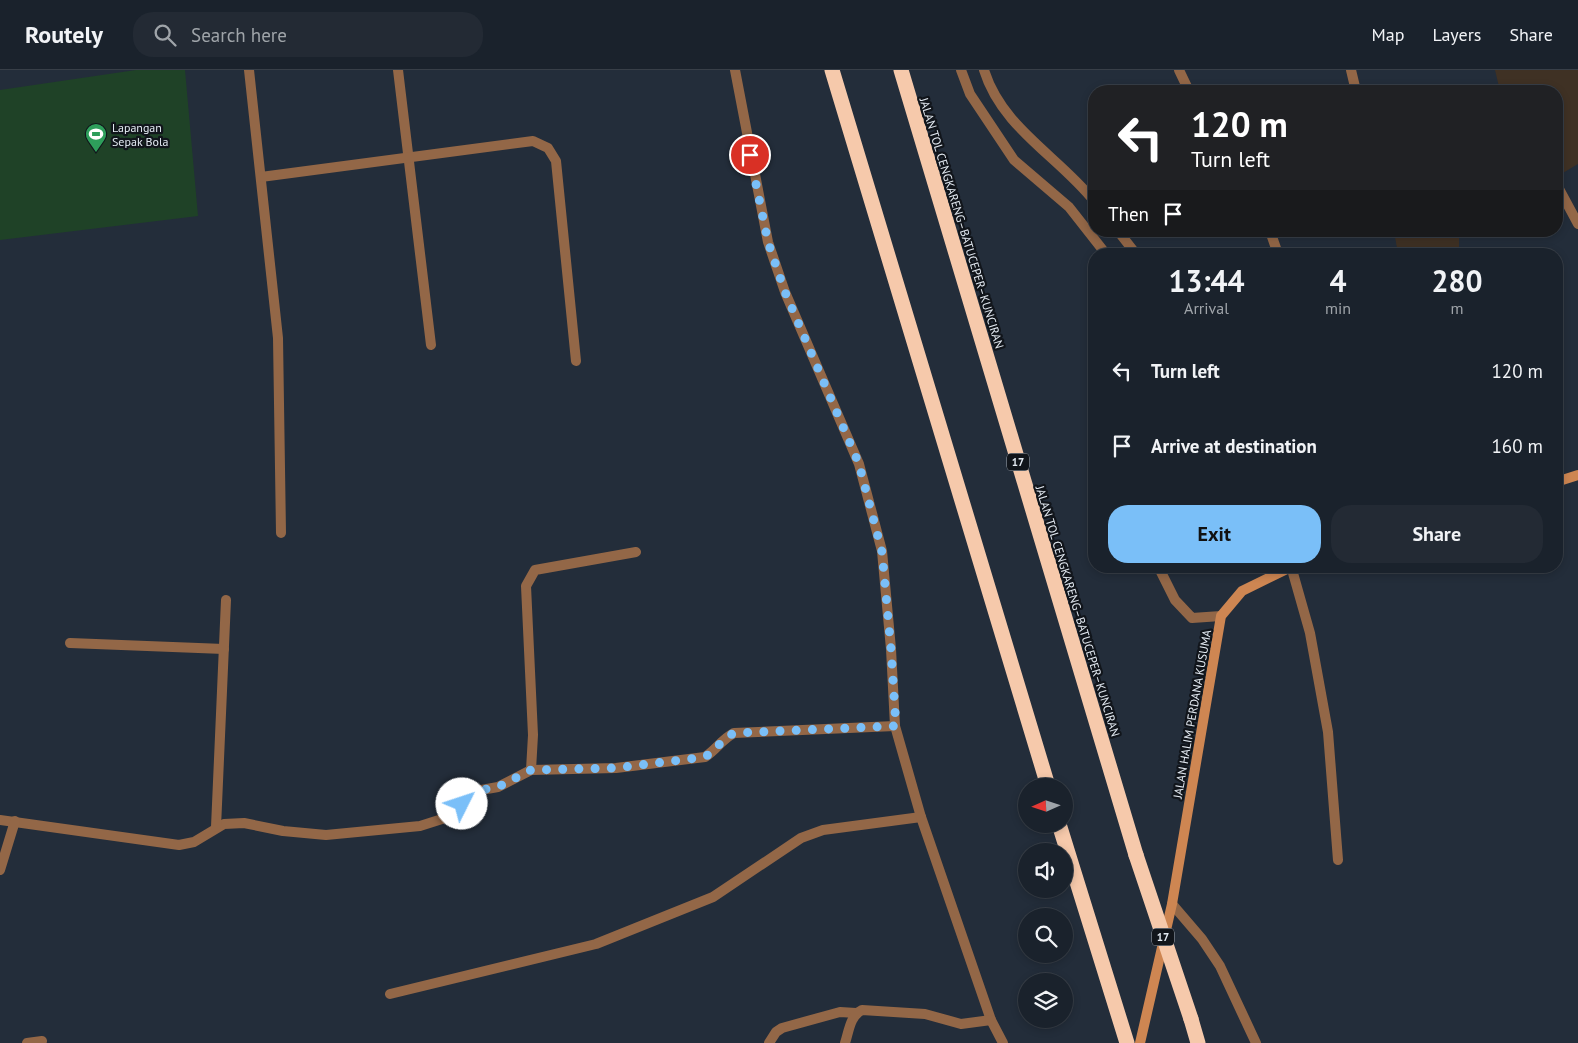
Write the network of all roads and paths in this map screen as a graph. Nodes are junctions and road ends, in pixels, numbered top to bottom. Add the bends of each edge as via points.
1 (250, 70) edge
2 (398, 70) edge
3 (735, 70) edge
4 (832, 70) edge
5 (901, 70) edge
6 (961, 70) edge
7 (984, 70) edge
8 (1180, 70) edge
9 (1351, 70) edge
10 (1186, 85) edge
11 (1355, 85) edge
12 (409, 157) junction
13 (261, 177) junction
14 (1088, 195) edge
15 (1563, 196) edge
16 (1578, 224) edge
17 (1088, 232) edge
18 (1092, 237) edge
19 (1123, 237) edge
20 (1101, 248) edge
21 (1131, 248) edge
22 (431, 345) dead end
23 (576, 361) dead end
24 (1578, 475) edge
25 (1563, 480) edge
26 (281, 533) dead end
27 (636, 552) dead end
28 (1162, 573) edge
29 (1278, 573) edge
30 (1294, 573) edge
31 (226, 600) dead end
32 (1221, 616) junction
33 (70, 644) dead end
34 (224, 649) junction
35 (896, 726) junction
36 (531, 770) junction
37 (1046, 778) edge
38 (921, 817) junction
39 (0, 820) edge
40 (15, 821) junction
41 (216, 828) junction
42 (1062, 833) edge
43 (1338, 860) dead end
44 (0, 870) edge
45 (1172, 904) junction
46 (390, 994) dead end
47 (856, 1013) junction
48 (991, 1020) junction
49 (42, 1041) dead end
50 (27, 1043) edge
51 (769, 1043) edge
52 (845, 1043) edge
53 (1004, 1043) edge
54 (1127, 1043) edge
55 (1140, 1043) edge
56 (1198, 1043) edge
57 (1256, 1043) edge

1 - 13 street
2 - 12 street
3 - 35 street via 768,242 785,292 859,464 882,552
4 - 37 highway
5 - 56 highway, JALAN TOL CENGKARENG–BATUCEPER–KUNCIRAN / 17, bridge via 1136,855
6 - 17 street via 970,94 1014,160 1068,208
7 - 14 street via 990,89 1019,129
8 - 10 street
9 - 11 street
12 - 13 street
12 - 22 street
12 - 23 street via 533,141 548,148 556,161
13 - 26 street via 278,338
15 - 16 street
18 - 20 street
19 - 21 street
24 - 25 main road
27 - 36 street via 535,570 526,586 533,735
28 - 32 street via 1175,600 1192,618
29 - 32 main road, JALAN HALIM PERDANA KUSUMA via 1242,591
30 - 43 street via 1310,633 1328,732
31 - 34 street
32 - 45 main road, JALAN HALIM PERDANA KUSUMA
33 - 34 street
34 - 41 street
35 - 36 street via 734,733 722,739 715,751 705,757 616,768
35 - 38 street
36 - 41 street via 498,787 470,792 463,796 460,813 420,826 326,835 244,823 224,824
38 - 46 street via 823,830 801,838 713,897 596,944
38 - 48 street
39 - 40 street
40 - 41 street via 178,844 194,842
40 - 44 street
42 - 54 highway
45 - 55 main road, JALAN HALIM PERDANA KUSUMA
45 - 57 street via 1220,966
47 - 48 street via 862,1010 925,1014 961,1024
47 - 51 street via 840,1012 782,1028
47 - 52 street
48 - 53 street
49 - 50 street

